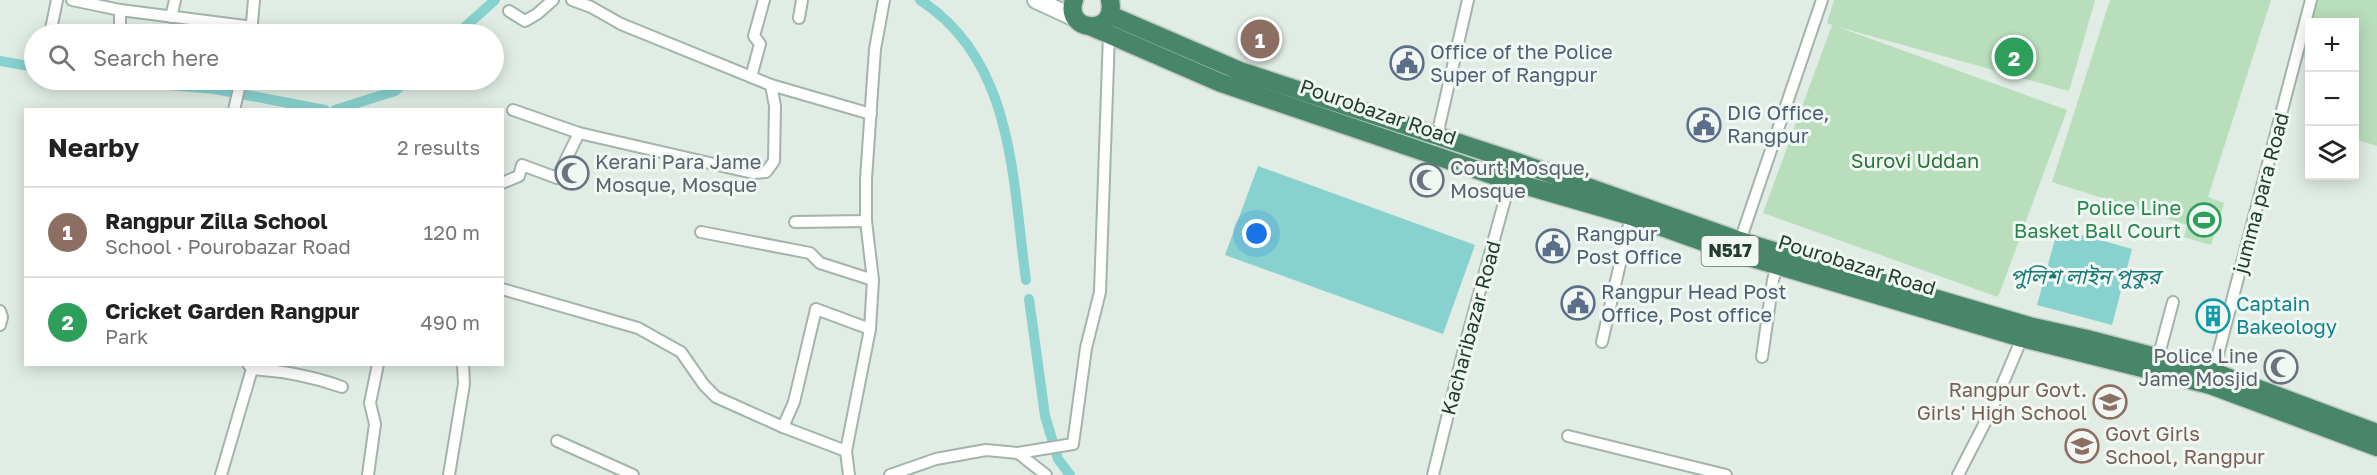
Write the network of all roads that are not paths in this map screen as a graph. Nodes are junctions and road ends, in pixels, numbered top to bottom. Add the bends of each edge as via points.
1 (57, 0) edge
2 (72, 0) edge
3 (175, 0) edge
4 (254, 0) edge
5 (553, 0) edge
6 (572, 0) edge
7 (764, 0) edge
8 (802, 0) edge
9 (884, 0) edge
10 (1065, 0) edge
11 (1468, 0) edge
12 (1822, 0) edge
13 (2311, 0) edge
14 (1039, 2) edge
15 (1110, 8) edge
16 (1074, 9) edge
17 (120, 10) junction
18 (509, 11) dead end
19 (171, 17) junction
20 (799, 18) dead end
21 (53, 24) edge
22 (120, 24) edge
23 (212, 24) edge
24 (252, 24) edge
25 (1101, 31) junction
26 (751, 77) junction
27 (771, 84) junction
28 (239, 90) edge
29 (234, 108) edge
30 (513, 110) dead end
31 (871, 114) junction
32 (579, 133) junction
33 (1438, 136) junction
34 (1429, 154) junction
35 (1510, 181) junction
36 (504, 182) edge
37 (1632, 216) junction
38 (866, 221) junction
39 (795, 222) dead end
40 (701, 232) dead end
41 (1740, 241) junction
42 (1777, 265) junction
43 (873, 280) junction
44 (504, 291) edge
45 (2173, 302) dead end
46 (0, 311) edge
47 (0, 325) edge
48 (870, 329) junction
49 (2022, 338) junction
50 (1602, 342) dead end
51 (1762, 357) dead end
52 (2158, 358) junction
53 (378, 366) edge
54 (463, 366) edge
55 (250, 367) edge
56 (2211, 379) junction
57 (342, 387) dead end
58 (783, 427) junction
59 (2377, 433) edge
60 (1568, 436) dead end
61 (557, 441) dead end
62 (2377, 447) edge
63 (846, 451) junction
64 (1018, 453) junction
65 (847, 472) edge
66 (222, 475) edge
67 (368, 475) edge
68 (449, 475) edge
69 (633, 475) edge
70 (890, 475) edge
71 (1046, 475) edge
72 (1433, 475) edge
73 (1726, 475) edge
74 (1958, 475) edge

1 - 21 street
2 - 17 street
3 - 19 street
4 - 24 street
5 - 18 street via 525,21
6 - 26 street
7 - 26 street via 754,36 760,44
8 - 20 street
9 - 31 street via 875,49
10 - 14 main road
11 - 33 street
12 - 41 street
13 - 56 street, jumma para Road
14 - 16 main road
15 - 25 highway, N517
15 - 33 highway, Pourobazar Road / N517 via 1240,71
16 - 25 highway, N517 via 1080,23
17 - 19 street
17 - 22 street
19 - 23 street
25 - 34 highway, Pourobazar Road / N517 via 1221,83
25 - 64 street via 1100,292 1086,348 1072,444
26 - 27 street
27 - 31 street
27 - 32 street via 775,106 774,161 766,171 753,173
28 - 29 street
30 - 32 street
31 - 38 street
32 - 36 street via 557,178 522,165 519,176
33 - 34 street
33 - 41 highway, Pourobazar Road / N517
34 - 35 highway, Pourobazar Road / N517
35 - 37 highway, Pourobazar Road / N517
35 - 72 street, Kacharibazar Road
37 - 42 highway, Pourobazar Road / N517
37 - 50 street
38 - 39 street
38 - 43 street
40 - 43 street via 810,253 820,263
41 - 52 highway, Pourobazar Road / N517 via 2029,326
42 - 49 highway, Pourobazar Road / N517
42 - 51 street
43 - 48 street
44 - 58 street via 638,328 681,352 716,397
45 - 52 street
46 - 47 street
48 - 58 street via 816,309 794,402
48 - 63 street
49 - 56 highway, Pourobazar Road / N517
49 - 74 street
52 - 56 highway, Pourobazar Road / N517
53 - 67 street via 370,403 375,424
54 - 68 street via 464,384
55 - 57 street via 314,377
55 - 66 street
56 - 59 highway, Pourobazar Road / N517
56 - 62 highway, Pourobazar Road / N517
58 - 63 street
60 - 73 street
61 - 69 street
63 - 65 street
64 - 70 street via 986,450 936,459
64 - 71 street

